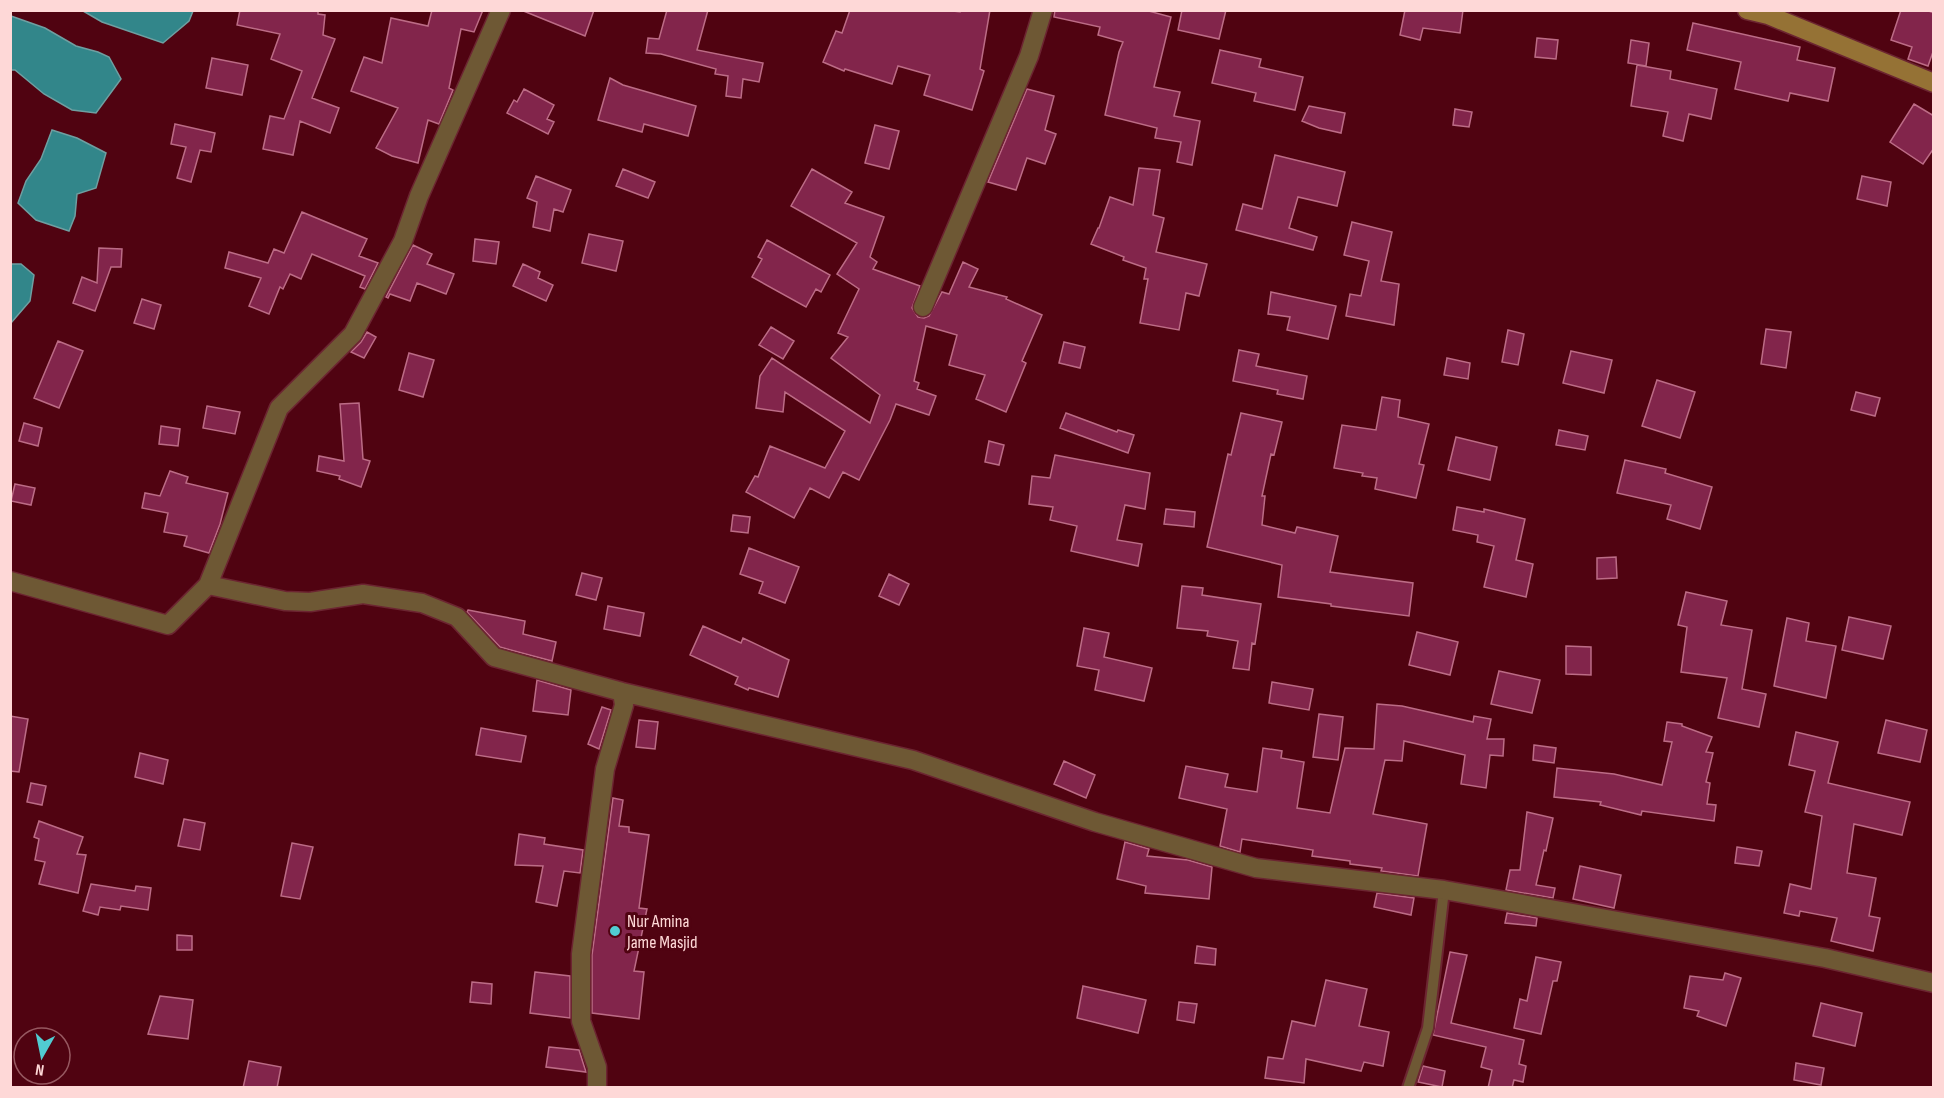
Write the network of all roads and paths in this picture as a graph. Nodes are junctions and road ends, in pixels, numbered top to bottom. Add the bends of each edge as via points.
1 (501, 10) edge
2 (1043, 10) edge
3 (1747, 10) edge
4 (1934, 83) edge
5 (923, 307) dead end
6 (10, 581) edge
7 (208, 585) junction
8 (622, 692) junction
9 (1444, 890) junction
10 (1934, 983) edge
11 (597, 1088) edge
12 (1408, 1088) edge

1 - 7 street via 403,241 353,334 279,408
2 - 5 street via 1029,56
3 - 4 street
6 - 7 street via 168,625
7 - 8 street via 285,601 310,602 363,594 422,603 457,617 494,657
8 - 9 street via 913,760 1095,822 1256,868
8 - 11 street via 624,705 604,769 581,954 581,1021 597,1067
9 - 10 street via 1825,958
9 - 12 lane via 1428,1028

